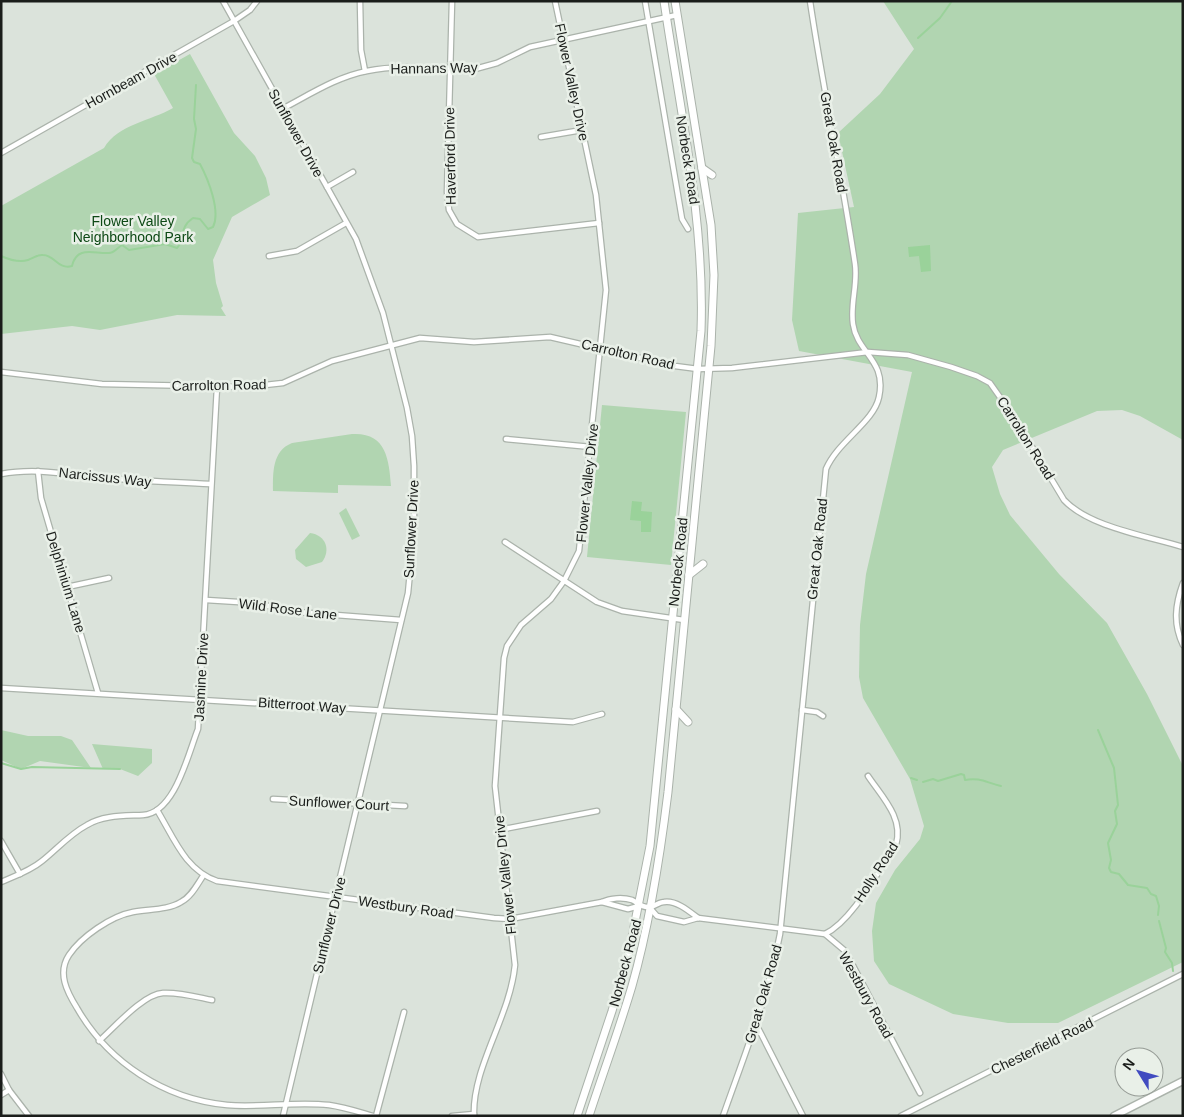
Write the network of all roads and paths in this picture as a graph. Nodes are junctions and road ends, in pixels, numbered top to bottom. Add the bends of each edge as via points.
1 (222, 1) edge
2 (257, 1) edge
3 (360, 1) edge
4 (452, 1) edge
5 (555, 1) edge
6 (644, 1) edge
7 (664, 1) edge
8 (675, 1) edge
9 (810, 1) edge
10 (677, 15) junction
11 (666, 17) junction
12 (234, 21) junction
13 (648, 21) junction
14 (562, 39) junction
15 (450, 69) junction
16 (365, 71) junction
17 (282, 109) junction
18 (582, 130) junction
19 (541, 137) dead end
20 (1, 153) edge
21 (702, 168) junction
22 (353, 172) dead end
23 (712, 175) dead end
24 (327, 187) junction
25 (346, 223) junction
26 (599, 223) junction
27 (688, 229) dead end
28 (269, 256) dead end
29 (391, 345) junction
30 (601, 350) junction
31 (868, 352) junction
32 (698, 368) junction
33 (709, 368) junction
34 (1, 372) edge
35 (217, 387) junction
36 (506, 439) dead end
37 (591, 447) junction
38 (38, 471) junction
39 (1, 474) edge
40 (210, 484) junction
41 (505, 542) dead end
42 (1183, 548) edge
43 (703, 564) dead end
44 (689, 575) junction
45 (109, 578) dead end
46 (564, 581) junction
47 (1183, 584) edge
48 (67, 587) junction
49 (206, 600) junction
50 (672, 619) junction
51 (401, 620) junction
52 (684, 620) junction
53 (1183, 645) edge
54 (1, 688) edge
55 (98, 693) junction
56 (200, 700) junction
57 (676, 709) junction
58 (802, 710) junction
59 (381, 711) junction
60 (602, 714) dead end
61 (823, 716) dead end
62 (498, 717) junction
63 (688, 722) dead end
64 (868, 776) dead end
65 (273, 799) dead end
66 (359, 804) junction
67 (405, 806) dead end
68 (157, 810) junction
69 (596, 811) dead end
70 (499, 830) junction
71 (1, 841) edge
72 (20, 874) junction
73 (203, 876) junction
74 (1, 882) edge
75 (336, 898) junction
76 (602, 902) junction
77 (640, 906) junction
78 (650, 908) junction
79 (698, 918) junction
80 (510, 919) junction
81 (779, 928) junction
82 (825, 934) junction
83 (1183, 974) edge
84 (212, 1000) dead end
85 (404, 1012) dead end
86 (756, 1024) junction
87 (100, 1041) junction
88 (1, 1074) edge
89 (1183, 1081) edge
90 (9, 1090) junction
91 (920, 1093) dead end
92 (1, 1095) edge
93 (285, 1105) junction
94 (474, 1115) edge
95 (28, 1116) edge
96 (283, 1116) edge
97 (374, 1116) edge
98 (452, 1116) edge
99 (576, 1116) edge
100 (589, 1116) edge
101 (723, 1116) edge
102 (803, 1116) edge
103 (901, 1116) edge
104 (1114, 1116) edge

1 - 12 street, Sunflower Drive
2 - 12 street, Hornbeam Drive
3 - 16 street
4 - 15 street, Haverford Drive
5 - 14 street, Flower Valley Drive
6 - 13 street, Norbeck Road
7 - 11 main road, Norbeck Road
8 - 10 main road, Norbeck Road
9 - 31 street, Great Oak Road via 856,267 853,327
10 - 11 street, Hannans Way
10 - 21 main road, Norbeck Road
11 - 13 street, Hannans Way
11 - 32 main road, Norbeck Road via 701,255 703,288
12 - 17 street, Sunflower Drive
12 - 20 street, Hornbeam Drive
13 - 14 street, Hannans Way
13 - 27 street, Norbeck Road via 682,219
14 - 15 street, Hannans Way via 530,47 486,66
14 - 18 street, Flower Valley Drive
15 - 16 street, Hannans Way
15 - 26 street, Haverford Drive via 448,192 449,210 457,224 478,237
16 - 17 street, Hannans Way via 331,83
17 - 24 street, Sunflower Drive
18 - 19 street
18 - 26 street, Flower Valley Drive
21 - 23 main road
21 - 33 main road, Norbeck Road via 711,225 714,275
22 - 24 street
24 - 25 street, Sunflower Drive
25 - 28 street via 297,251
25 - 29 street, Sunflower Drive via 365,263
26 - 30 street, Flower Valley Drive via 606,290
29 - 30 street, Carrolton Road via 420,338 474,342 550,337
29 - 35 street, Carrolton Road via 332,361 284,383
29 - 51 street, Sunflower Drive via 407,408 414,466 412,561
30 - 32 street, Carrolton Road
30 - 37 street, Flower Valley Drive
31 - 33 street, Carrolton Road
31 - 42 street, Carrolton Road via 913,357 978,376 990,383 1074,511 1101,524
31 - 58 street, Great Oak Road via 875,362 881,383 879,398 868,417 837,449 826,469
32 - 33 street, Carrolton Road
32 - 50 main road, Norbeck Road
33 - 44 main road, Norbeck Road
34 - 35 street, Carrolton Road via 102,384
35 - 40 street, Jasmine Drive
36 - 37 street
37 - 46 street, Flower Valley Drive via 582,542 576,562
38 - 39 street, Narcissus Way via 19,470
38 - 40 street, Narcissus Way via 132,481
38 - 48 street, Delphinium Lane via 41,498
40 - 49 street, Jasmine Drive
41 - 46 street
43 - 44 main road
44 - 52 main road, Norbeck Road
45 - 48 street
46 - 50 street via 597,602 622,611
46 - 62 street, Flower Valley Drive via 507,646
47 - 53 street via 1175,610
48 - 55 street, Delphinium Lane
49 - 51 street, Wild Rose Lane via 254,603 297,612
49 - 56 street, Jasmine Drive
50 - 52 street
50 - 77 main road, Norbeck Road via 655,806
51 - 59 street, Sunflower Drive
52 - 57 main road, Norbeck Road
54 - 55 street, Bitterroot Way
55 - 56 street, Bitterroot Way
56 - 59 street, Bitterroot Way
56 - 68 street, Jasmine Drive via 198,729 179,779 167,801
57 - 63 main road
57 - 78 main road, Norbeck Road via 668,792
58 - 61 street
58 - 81 street, Great Oak Road
59 - 62 street, Bitterroot Way
59 - 66 street, Sunflower Drive
60 - 62 street, Bitterroot Way via 573,722
62 - 70 street, Flower Valley Drive via 495,786
64 - 82 street, Holly Road via 893,813 898,836 896,845 854,906 838,926
65 - 66 street, Sunflower Court
66 - 67 street, Sunflower Court
66 - 75 street, Sunflower Drive
68 - 72 street via 146,815 93,821 42,862
68 - 73 street via 186,858
69 - 70 street
70 - 80 street, Flower Valley Drive
71 - 72 street
72 - 74 street
73 - 75 street, Westbury Road via 238,885
73 - 87 street via 180,903 131,912 111,920 76,946 67,958 64,980 68,993 88,1028
75 - 80 street, Westbury Road
75 - 93 street, Sunflower Drive
76 - 77 street, Westbury Road via 628,909
76 - 77 street, Westbury Road via 609,898 631,900
76 - 80 street, Westbury Road
77 - 78 street, Westbury Road
77 - 99 main road, Norbeck Road via 612,1011
78 - 79 street, Westbury Road via 657,916 684,922
78 - 79 street, Westbury Road via 671,902
78 - 100 main road, Norbeck Road via 632,986
79 - 81 street, Westbury Road
80 - 94 street, Flower Valley Drive via 515,965 513,985 478,1083
81 - 82 street, Westbury Road
81 - 86 street, Great Oak Road via 774,966
82 - 91 street, Westbury Road via 844,950 850,960
83 - 103 street, Chesterfield Road
84 - 87 street via 161,993 139,1004
85 - 97 street
86 - 101 street, Great Oak Road
86 - 102 street
87 - 93 street via 142,1077 179,1094 227,1105
88 - 90 street
89 - 104 main road
90 - 92 street
90 - 95 street
93 - 96 street, Sunflower Drive
93 - 97 street via 328,1105
94 - 98 street

